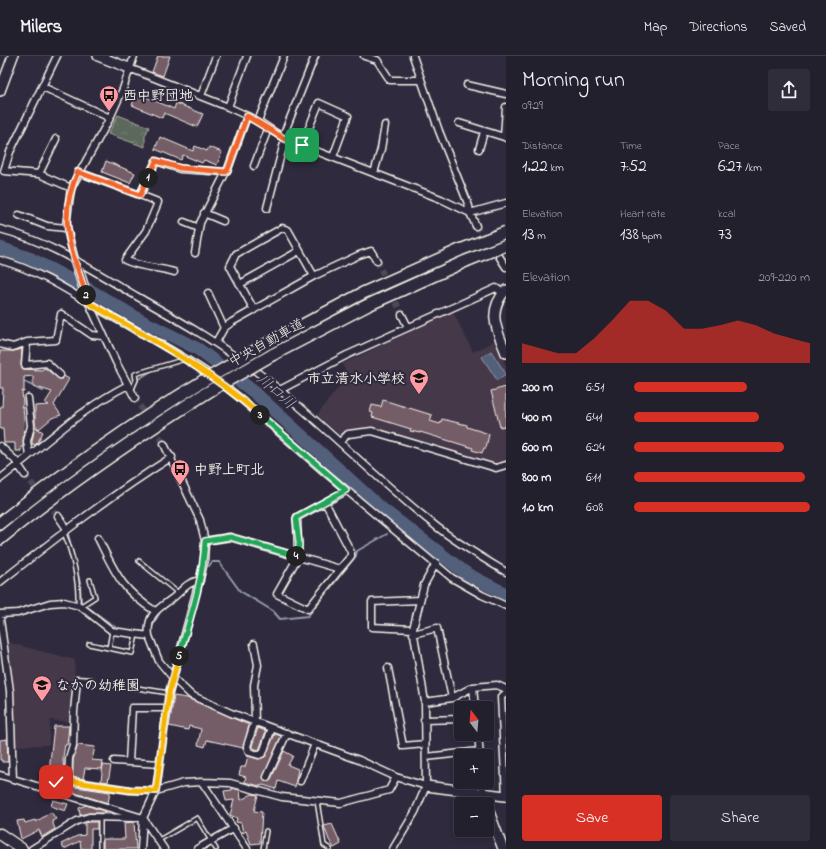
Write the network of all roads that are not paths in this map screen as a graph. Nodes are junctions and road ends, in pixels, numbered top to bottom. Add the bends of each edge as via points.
1 (13, 56) edge
2 (57, 56) edge
3 (98, 56) edge
4 (134, 56) edge
5 (216, 56) edge
6 (247, 56) edge
7 (284, 56) edge
8 (315, 56) edge
9 (364, 56) edge
10 (413, 56) edge
11 (129, 68) junction
12 (421, 80) junction
13 (467, 85) dead end
14 (43, 87) junction
15 (0, 91) edge
16 (506, 94) edge
17 (201, 96) junction
18 (228, 107) junction
19 (506, 107) edge
20 (247, 116) junction
21 (110, 118) junction
22 (258, 121) junction
23 (459, 123) dead end
24 (385, 125) dead end
25 (268, 129) junction
26 (484, 132) junction
27 (284, 138) junction
28 (505, 138) edge
29 (56, 139) dead end
30 (302, 145) junction
31 (479, 149) dead end
32 (333, 157) junction
33 (254, 166) dead end
34 (78, 172) junction
35 (226, 172) junction
36 (374, 173) junction
37 (39, 174) junction
38 (71, 188) junction
39 (140, 195) junction
40 (506, 197) edge
41 (504, 204) edge
42 (267, 208) dead end
43 (204, 213) junction
44 (470, 213) junction
45 (19, 215) dead end
46 (223, 221) dead end
47 (184, 222) dead end
48 (476, 226) tunnel mouth
49 (66, 228) junction
50 (199, 228) junction
51 (0, 229) edge
52 (506, 232) edge
53 (506, 245) edge
54 (299, 251) junction
55 (195, 253) dead end
56 (499, 256) tunnel mouth
57 (75, 261) junction
58 (377, 261) tunnel mouth
59 (0, 262) edge
60 (506, 267) edge
61 (174, 272) dead end
62 (314, 276) junction
63 (240, 284) junction
64 (505, 291) edge
65 (208, 293) dead end
66 (88, 300) junction
67 (254, 310) junction
68 (402, 315) tunnel mouth
69 (408, 327) junction
70 (224, 328) junction
71 (103, 336) junction
72 (27, 342) junction
73 (216, 342) junction
74 (0, 344) edge
75 (506, 353) edge
76 (186, 359) junction
77 (60, 375) dead end
78 (130, 388) junction
79 (278, 391) junction
80 (28, 398) dead end
81 (135, 398) tunnel mouth
82 (340, 442) junction
83 (164, 444) tunnel mouth
84 (1, 449) edge
85 (29, 455) junction
86 (172, 457) junction
87 (18, 465) junction
88 (506, 465) edge
89 (25, 475) tunnel mouth
90 (0, 479) edge
91 (346, 490) junction
92 (325, 502) junction
93 (58, 516) tunnel mouth
94 (0, 523) edge
95 (65, 530) junction
96 (98, 538) dead end
97 (0, 539) edge
98 (205, 541) junction
99 (298, 557) junction
100 (139, 561) dead end
101 (436, 563) junction
102 (340, 569) junction
103 (506, 572) edge
104 (90, 580) dead end
105 (200, 580) junction
106 (0, 582) edge
107 (178, 593) junction
108 (419, 600) junction
109 (79, 606) junction
110 (506, 606) edge
111 (155, 611) junction
112 (0, 614) edge
113 (0, 619) edge
114 (112, 631) junction
115 (413, 631) junction
116 (136, 634) junction
117 (149, 636) junction
118 (88, 644) dead end
119 (254, 644) dead end
120 (109, 648) junction
121 (388, 668) dead end
122 (173, 678) junction
123 (91, 681) dead end
124 (131, 687) dead end
125 (473, 688) junction
126 (506, 689) edge
127 (169, 693) junction
128 (506, 694) edge
129 (452, 698) junction
130 (474, 701) edge
131 (425, 702) junction
132 (167, 708) junction
133 (454, 719) edge
134 (424, 720) junction
135 (254, 721) junction
136 (272, 728) junction
137 (287, 733) junction
138 (315, 744) junction
139 (425, 744) junction
140 (454, 755) edge
141 (426, 757) junction
142 (114, 761) dead end
143 (129, 762) junction
144 (160, 764) junction
145 (0, 775) edge
146 (267, 777) dead end
147 (396, 777) junction
148 (13, 780) junction
149 (68, 781) junction
150 (300, 781) dead end
151 (202, 782) junction
152 (426, 786) junction
153 (36, 787) junction
154 (483, 789) edge
155 (156, 791) junction
156 (484, 794) junction
157 (506, 796) edge
158 (485, 797) edge
159 (317, 801) junction
160 (100, 817) junction
161 (143, 818) junction
162 (494, 824) edge
163 (234, 828) junction
164 (266, 831) dead end
165 (0, 835) edge
166 (0, 838) edge
167 (159, 840) junction
168 (211, 841) junction
169 (22, 849) edge
170 (32, 849) edge
171 (100, 849) edge
172 (141, 849) edge
173 (164, 849) edge
174 (197, 849) edge
175 (216, 849) edge
176 (246, 849) edge
177 (263, 849) edge
178 (330, 849) edge
179 (393, 849) edge
180 (503, 849) edge

1 - 15 street
2 - 14 street
3 - 11 street
4 - 11 street
5 - 17 street
6 - 18 street
7 - 22 street
8 - 27 street
9 - 12 street via 377,60 390,80
10 - 12 street
11 - 17 street
11 - 21 street
12 - 44 street
13 - 16 street
14 - 21 street
14 - 37 street via 10,152 4,171
17 - 18 street
18 - 20 street
19 - 28 street
20 - 22 street
20 - 35 street
21 - 34 street
22 - 25 street
23 - 26 street
24 - 36 street
25 - 27 street
25 - 33 street
26 - 28 street
26 - 31 street
27 - 30 street
27 - 42 street
29 - 37 street
30 - 32 street
30 - 32 street via 319,103 348,116
32 - 36 street
34 - 38 street
34 - 39 street
35 - 39 street via 180,168 156,161
35 - 43 street
36 - 44 street
37 - 38 street
38 - 49 street
39 - 61 street via 158,202 146,231 125,260 138,266
40 - 41 street
41 - 44 street
43 - 46 street
43 - 50 street
44 - 48 street
45 - 49 street via 47,226
47 - 50 street
49 - 57 street
50 - 55 street
51 - 57 street via 40,241
52 - 94 highway, 中央自動車道, bridge via 363,293 265,344 160,407 86,458
53 - 97 highway, 中央自動車道, bridge via 368,305 211,390 121,449
54 - 62 street
54 - 63 street
54 - 63 street via 288,230 282,228 236,254 230,266
56 - 60 street
57 - 66 street
57 - 73 street
58 - 62 street via 371,251
59 - 66 street via 41,274
62 - 67 street
63 - 67 street
64 - 69 street via 496,288
64 - 75 street via 495,308 494,315
65 - 70 street
66 - 71 street
66 - 76 street
67 - 70 street
68 - 69 street
69 - 79 street
70 - 73 street
71 - 72 street via 92,335 61,314 56,340
71 - 78 street
72 - 74 street via 13,347
72 - 77 street via 25,365 47,363
73 - 79 street
76 - 78 lane via 135,374 136,380
76 - 91 street via 235,393
78 - 81 street
78 - 85 street via 84,414
79 - 82 street via 319,422
80 - 85 street via 31,426 26,441
82 - 88 street via 348,434 372,431 496,468
82 - 103 street via 433,524
83 - 86 street
84 - 87 street
85 - 87 street
86 - 95 street
86 - 98 street via 200,520
87 - 89 street
87 - 90 street
91 - 92 street
91 - 101 street
92 - 99 street via 296,519
92 - 102 street via 351,552 351,556
93 - 95 street
95 - 106 street
95 - 109 lane via 77,584
96 - 111 street via 120,581 137,600
98 - 99 street via 230,537
98 - 105 street
99 - 102 street
99 - 102 street via 277,594 308,609
100 - 107 lane
101 - 108 street via 424,584
101 - 110 street via 452,578 482,596
104 - 109 lane via 95,597
105 - 107 street via 189,583
105 - 122 street
107 - 111 street
108 - 115 street
108 - 115 street via 372,602 372,627
109 - 112 street via 64,602 50,603 18,613
109 - 114 street
111 - 117 street via 148,625
113 - 148 street via 10,691
114 - 116 street
114 - 120 lane
115 - 129 street via 437,628
115 - 131 street
116 - 117 street
116 - 120 lane via 132,652
117 - 122 street via 159,661
118 - 120 lane
119 - 135 street via 258,665 254,685
121 - 139 street via 403,746
122 - 127 street
122 - 135 street via 191,695
123 - 149 street via 78,680
124 - 127 lane
125 - 126 street via 497,685
125 - 129 street
125 - 130 street
127 - 132 street
128 - 157 street via 501,697
129 - 131 street
131 - 134 street
132 - 143 street via 132,708
132 - 144 street
133 - 134 street
134 - 139 street
135 - 136 street
135 - 136 street via 247,746 249,752 259,755 263,753
136 - 137 street
137 - 138 street
137 - 146 street
138 - 147 street
138 - 150 street
139 - 141 street
140 - 141 street
141 - 152 street
142 - 143 street
143 - 144 street
144 - 155 street
145 - 148 street
147 - 152 street
147 - 159 street via 389,790 372,796 341,803
148 - 153 street
149 - 153 street
149 - 155 street
151 - 155 street via 184,783
151 - 159 street via 230,783 282,797
151 - 163 street
152 - 156 street
152 - 179 street via 415,812
153 - 161 street
154 - 156 street
155 - 161 street
156 - 157 street
156 - 158 street
159 - 178 lane via 324,845
160 - 161 street
160 - 170 street via 95,815 77,821
160 - 171 lane
161 - 167 street
161 - 172 street
162 - 180 street
163 - 168 street
163 - 176 street
164 - 177 lane
165 - 166 lane
165 - 169 main road
167 - 168 lane via 197,818
167 - 173 street
168 - 174 street
168 - 175 lane

